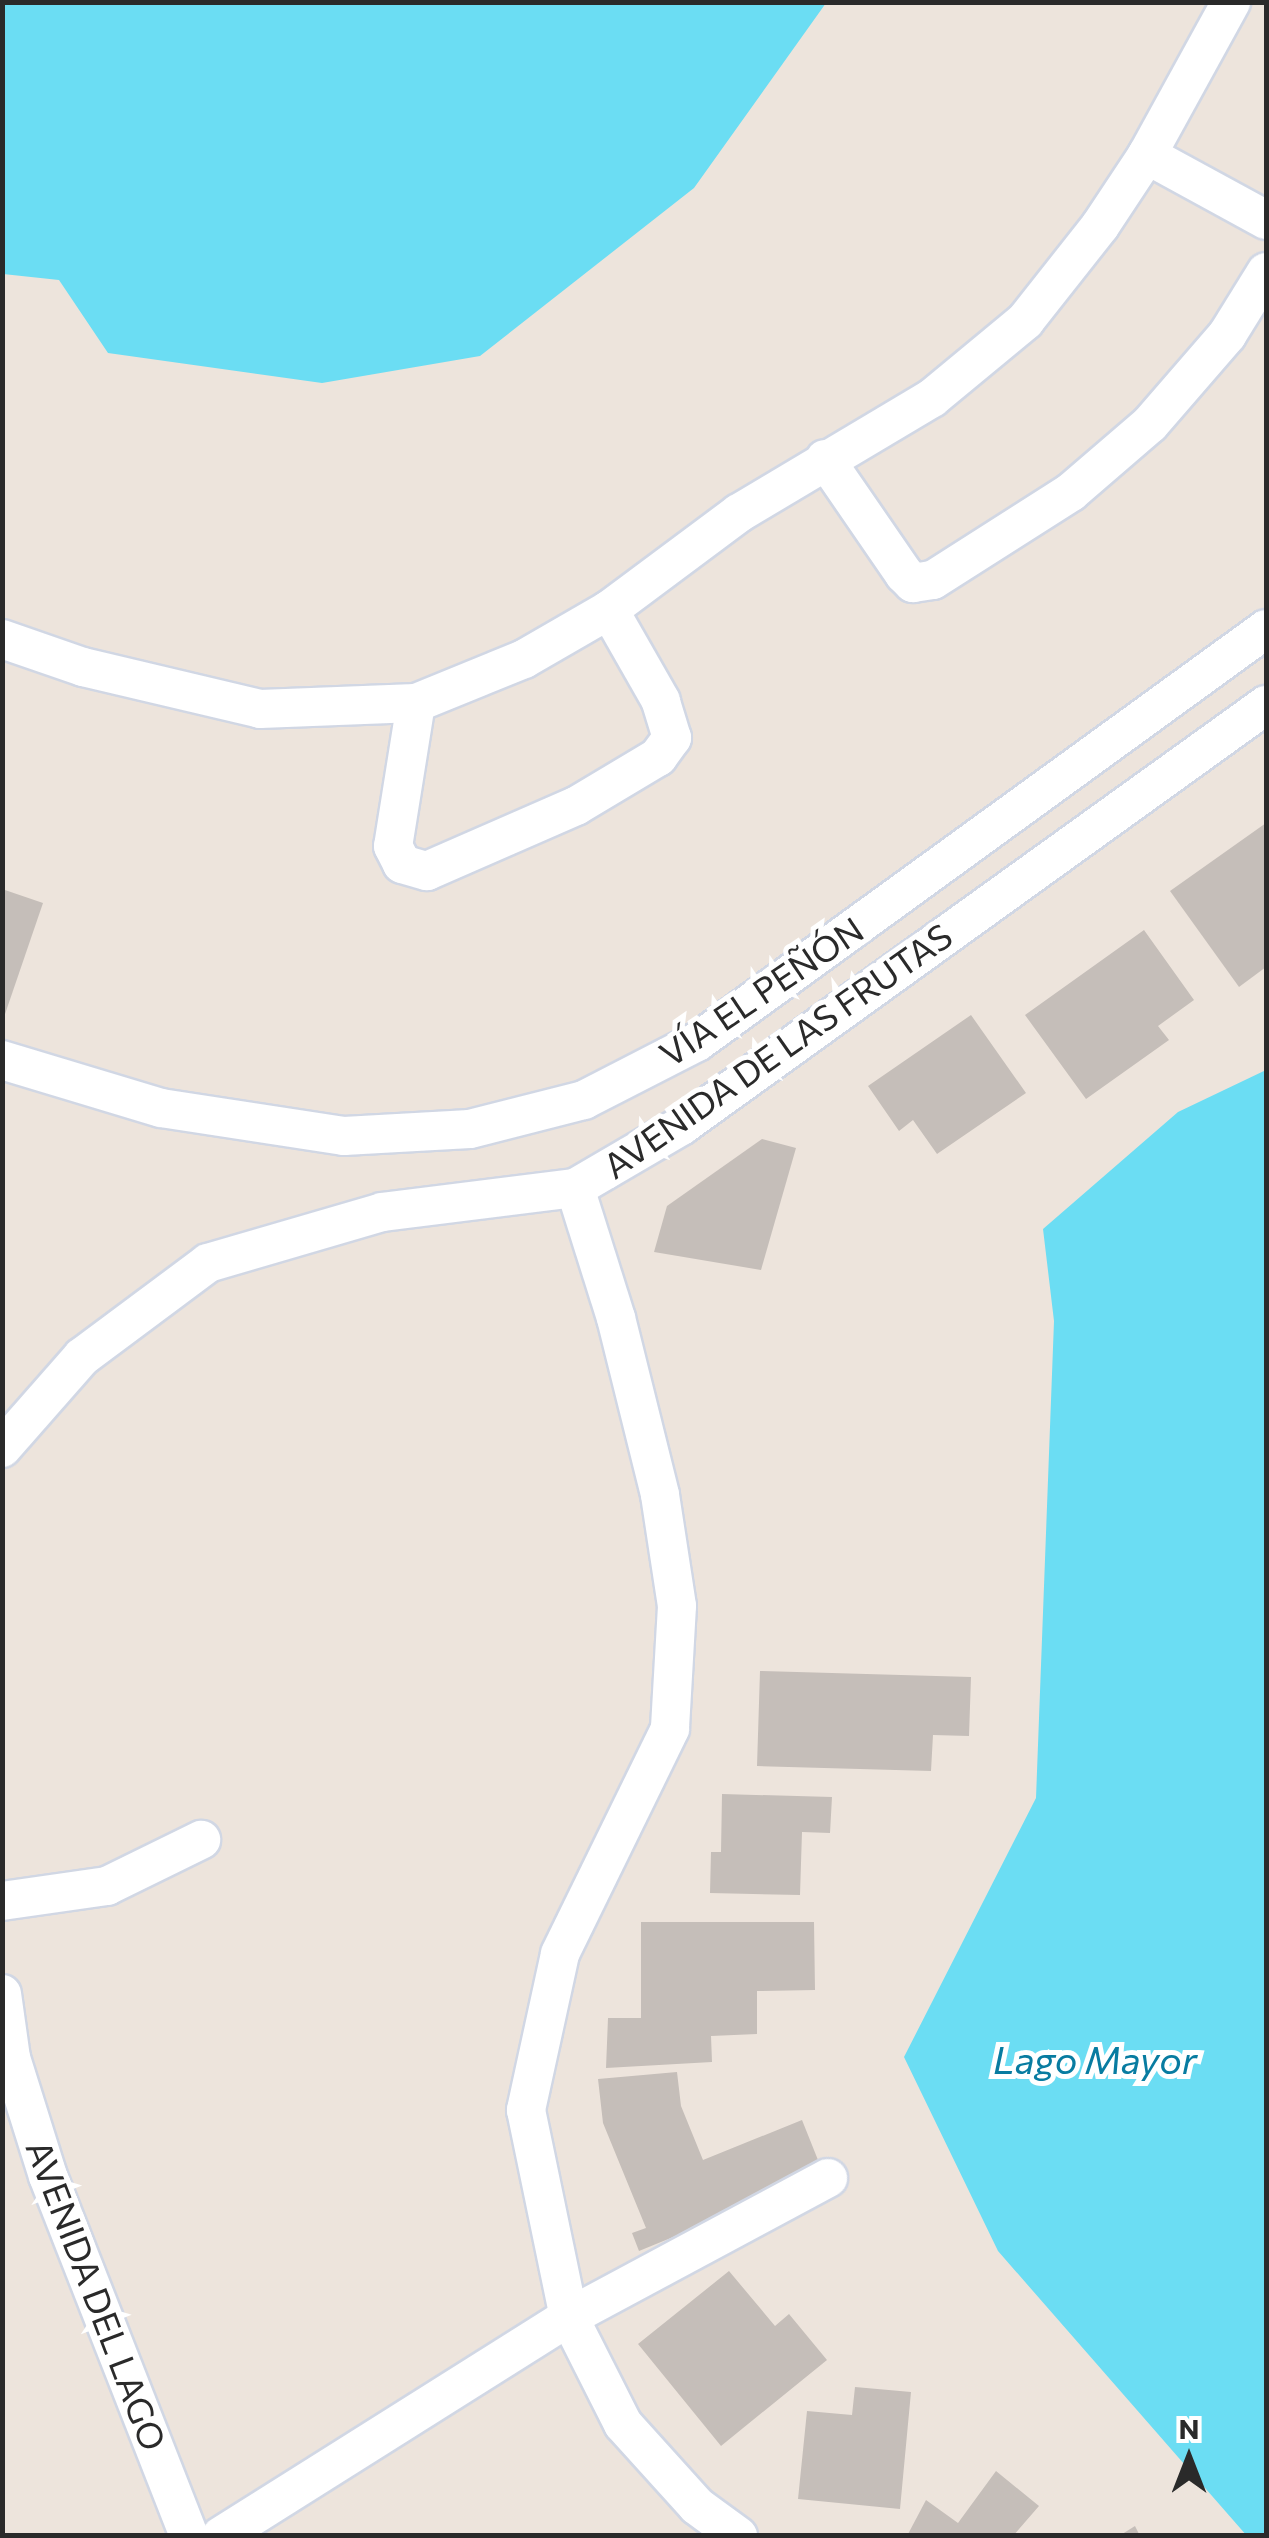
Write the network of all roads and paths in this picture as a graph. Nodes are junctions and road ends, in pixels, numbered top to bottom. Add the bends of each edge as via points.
1 (1231, 2) edge
2 (1147, 156) junction
3 (1266, 220) edge
4 (1266, 272) edge
5 (825, 459) junction
6 (609, 610) junction
7 (1266, 629) edge
8 (2, 639) edge
9 (416, 703) junction
10 (1266, 705) edge
11 (2, 1060) edge
12 (574, 1188) junction
13 (2, 1448) edge
14 (201, 1840) dead end
15 (2, 1901) edge
16 (2, 1994) edge
17 (828, 2178) dead end
18 (570, 2317) junction
19 (189, 2536) edge
20 (221, 2536) edge
21 (738, 2536) edge

1 - 2 street
2 - 3 street
2 - 5 street via 1024,321 932,398
4 - 5 street via 1227,335 1150,424 1071,492 933,580 914,583 904,574
5 - 6 street via 739,513
6 - 9 street via 524,659
6 - 9 street via 662,701 672,738 658,757 576,806 428,871 402,864 393,846
7 - 11 street, VÍA EL PEÑÓN via 698,1042 584,1100 470,1129 344,1136 160,1108
8 - 9 street via 83,667 260,709
10 - 12 street, AVENIDA DE LAS FRUTAS via 681,1126
12 - 13 street, AVENIDA DE LAS FRUTAS via 382,1212 208,1263 82,1357
12 - 18 street via 656,1477 677,1606 670,1730 560,1954 526,2110
14 - 15 street via 107,1886
16 - 19 street, AVENIDA DEL LAGO via 12,2058 48,2176
17 - 18 street
18 - 20 street
18 - 21 street via 623,2424 697,2506

